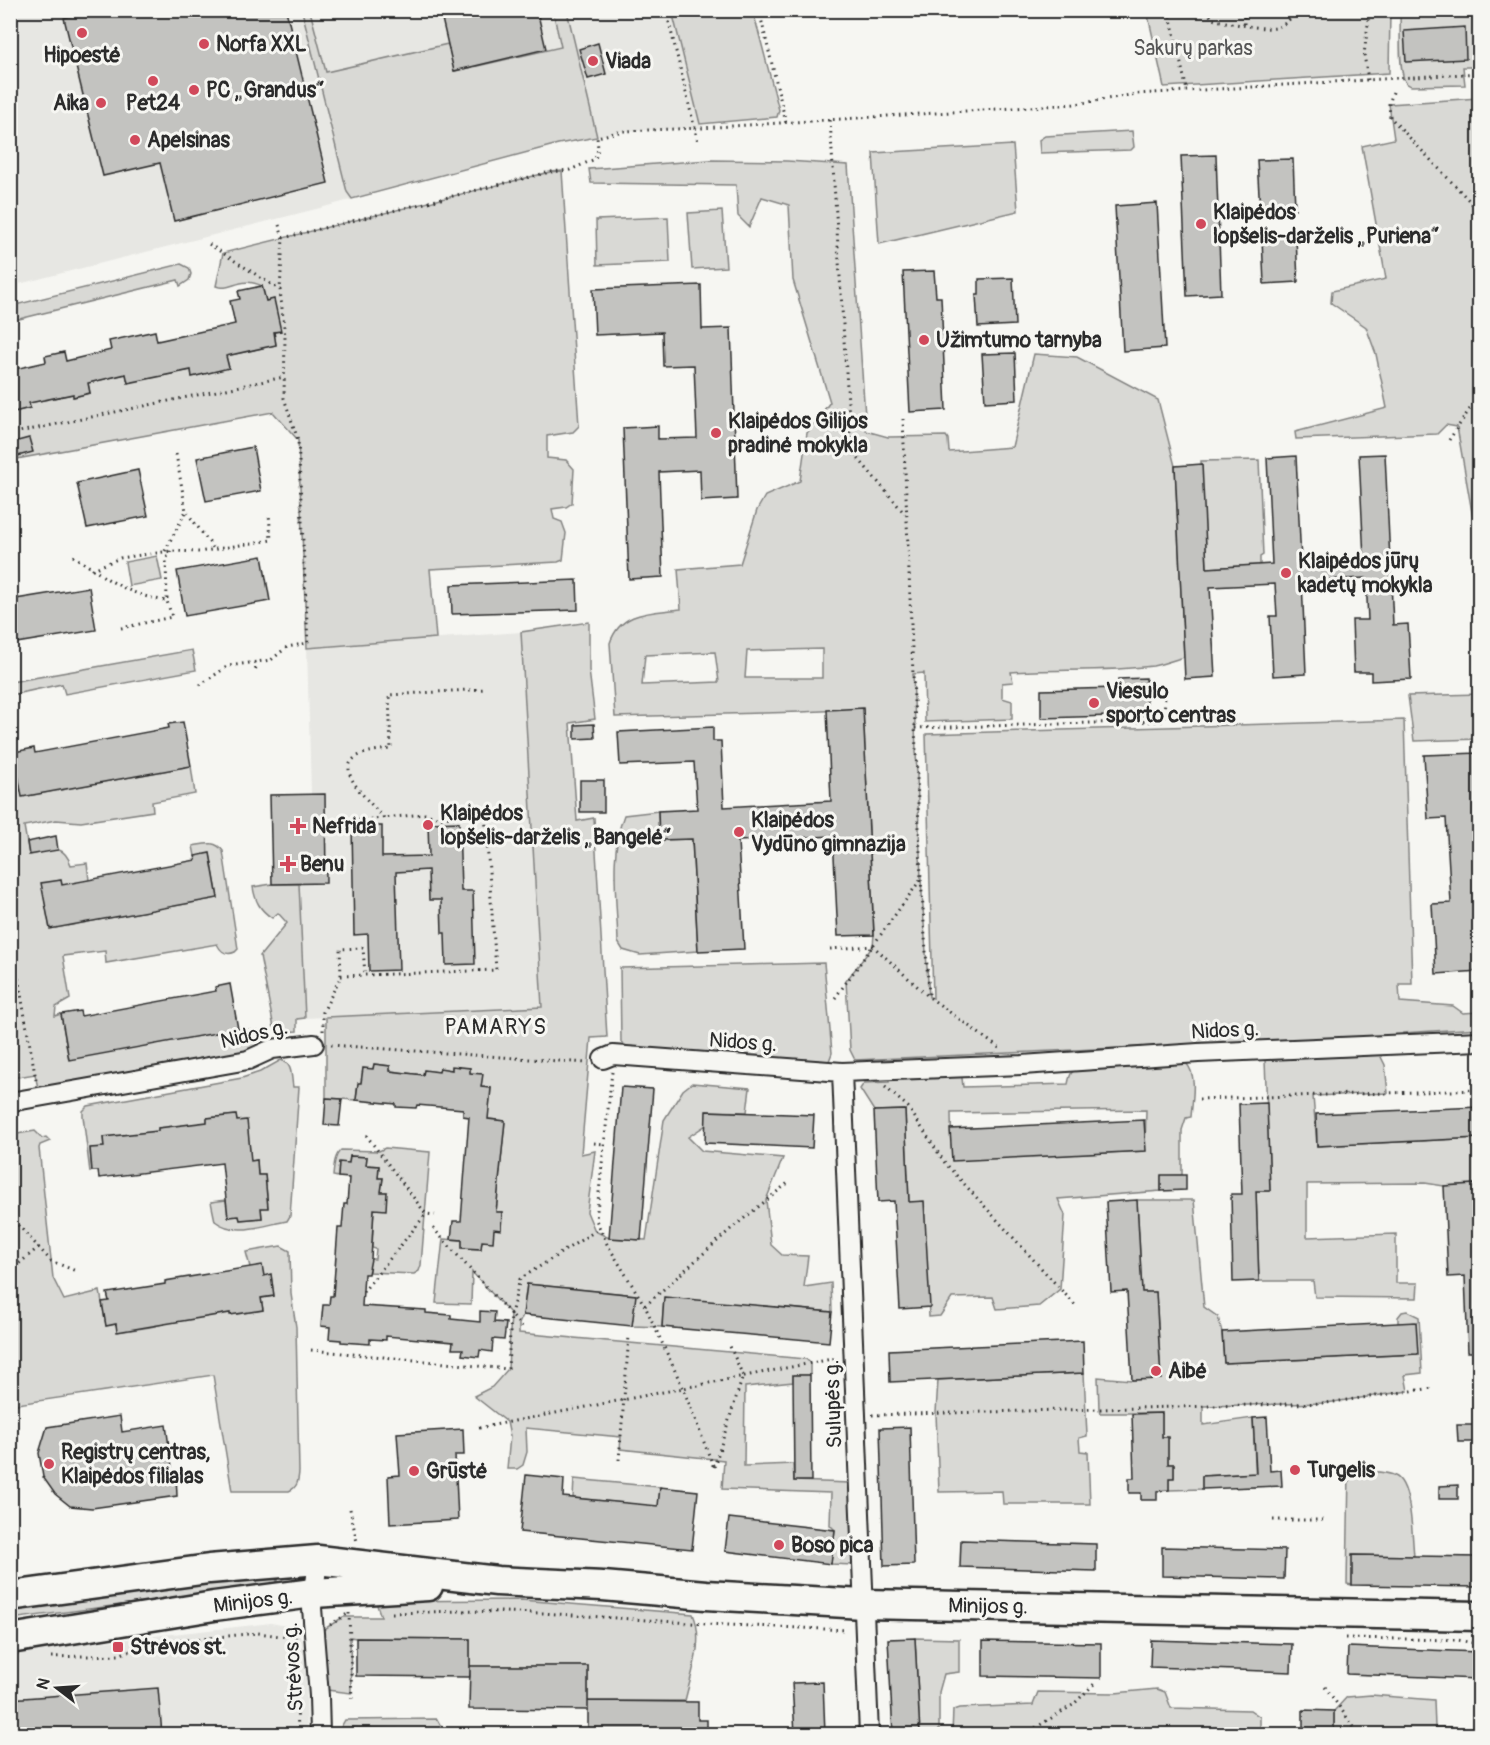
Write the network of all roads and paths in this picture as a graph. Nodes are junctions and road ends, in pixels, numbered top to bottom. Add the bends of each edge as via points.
1 (666, 10) edge
2 (759, 10) edge
3 (1169, 10) edge
4 (1206, 10) edge
5 (1245, 10) edge
6 (1299, 10) edge
7 (1370, 10) edge
8 (1244, 24) junction
9 (1479, 73) edge
10 (1368, 80) junction
11 (1187, 91) junction
12 (1393, 92) dead end
13 (830, 120) junction
14 (786, 123) junction
15 (695, 129) junction
16 (698, 142) dead end
17 (1479, 212) edge
18 (279, 225) dead end
19 (283, 238) junction
20 (207, 243) dead end
21 (280, 290) junction
22 (284, 377) junction
23 (1479, 394) edge
24 (903, 419) dead end
25 (10, 427) edge
26 (1449, 440) dead end
27 (176, 454) dead end
28 (186, 511) junction
29 (269, 513) dead end
30 (906, 515) junction
31 (214, 549) junction
32 (171, 550) junction
33 (165, 551) junction
34 (73, 556) dead end
35 (93, 569) junction
36 (167, 601) junction
37 (121, 628) dead end
38 (255, 662) junction
39 (256, 672) dead end
40 (200, 685) dead end
41 (485, 689) dead end
42 (1165, 693) dead end
43 (915, 728) junction
44 (384, 818) junction
45 (351, 821) dead end
46 (921, 879) junction
47 (10, 931) edge
48 (873, 946) junction
49 (830, 949) dead end
50 (365, 975) junction
51 (341, 976) junction
52 (929, 997) junction
53 (835, 998) dead end
54 (1479, 1041) edge
55 (318, 1044) junction
56 (608, 1057) junction
57 (1022, 1065) junction
58 (883, 1070) junction
59 (842, 1072) junction
60 (1479, 1090) edge
61 (39, 1097) junction
62 (1199, 1099) dead end
63 (10, 1102) edge
64 (366, 1135) dead end
65 (594, 1143) dead end
66 (604, 1144) junction
67 (788, 1183) dead end
68 (426, 1214) junction
69 (435, 1215) dead end
70 (10, 1216) edge
71 (433, 1228) dead end
72 (600, 1228) junction
73 (39, 1247) junction
74 (10, 1271) edge
75 (76, 1271) dead end
76 (363, 1293) dead end
77 (1075, 1305) dead end
78 (645, 1306) junction
79 (511, 1314) junction
80 (522, 1327) dead end
81 (629, 1336) dead end
82 (729, 1344) dead end
83 (311, 1350) dead end
84 (853, 1355) junction
85 (743, 1376) junction
86 (683, 1388) junction
87 (1433, 1388) dead end
88 (624, 1400) junction
89 (856, 1416) junction
90 (479, 1428) dead end
91 (619, 1460) dead end
92 (1273, 1520) dead end
93 (1327, 1520) dead end
94 (318, 1560) junction
95 (497, 1581) junction
96 (313, 1593) junction
97 (10, 1596) edge
98 (360, 1613) dead end
99 (382, 1613) dead end
100 (864, 1616) junction
101 (1479, 1616) edge
102 (313, 1636) junction
103 (295, 1637) junction
104 (1338, 1638) dead end
105 (10, 1639) edge
106 (1479, 1644) edge
107 (48, 1657) dead end
108 (1094, 1684) dead end
109 (1325, 1687) dead end
110 (298, 1734) edge
111 (320, 1734) edge
112 (870, 1734) edge
113 (1025, 1734) edge
114 (1359, 1734) edge

1 - 15 path
2 - 14 path
3 - 11 path
4 - 8 path via 1212,19
5 - 8 path
6 - 8 path via 1276,28
7 - 10 path via 1364,54
9 - 10 path
10 - 11 path
11 - 13 path via 1076,104
12 - 17 path via 1390,117
13 - 14 path
13 - 30 path via 851,450
14 - 15 path
15 - 16 path
15 - 19 path via 623,131 597,136 594,159 570,170
18 - 19 path
19 - 21 path
20 - 21 path
21 - 22 path
22 - 25 path via 19,432
22 - 38 path via 284,398 298,440 308,643 287,647 271,660
23 - 26 path
24 - 30 path
27 - 28 path
28 - 31 path
28 - 33 path
29 - 31 path via 271,540
30 - 43 path
31 - 32 path
32 - 33 path
32 - 36 path via 166,559
33 - 35 path via 120,558
34 - 35 path
35 - 36 path via 114,585 149,599
36 - 37 path via 172,617
38 - 39 path
38 - 40 path via 228,666
41 - 44 path via 389,695 391,749 371,750 354,759 348,774
42 - 43 path via 1164,721
43 - 46 path
44 - 45 path
44 - 50 path via 485,814 496,970
46 - 48 path
46 - 52 path
47 - 61 path
48 - 49 path
48 - 52 path
48 - 53 path
50 - 51 path
50 - 51 path via 363,948 340,949
51 - 55 path via 323,1012
52 - 57 path
54 - 57 street, Nidos g.
55 - 56 path via 587,1063
55 - 61 street, Nidos g. via 272,1049 248,1060
56 - 59 street, Nidos g.
56 - 66 path
57 - 58 street, Nidos g.
58 - 59 street, Nidos g.
58 - 77 path via 885,1089 908,1107 945,1163
59 - 84 street, Sulupės g.
60 - 62 path
61 - 63 street, Nidos g.
64 - 68 path
65 - 66 path
66 - 72 path via 596,1220
67 - 78 path
68 - 69 path
68 - 76 path
70 - 73 path
71 - 79 path
72 - 78 path
72 - 79 path via 520,1279
73 - 74 path
73 - 75 path via 51,1261
78 - 86 path
79 - 80 path
79 - 83 path via 508,1369
81 - 88 path
82 - 85 path
84 - 85 path
84 - 89 street, Sulupės g.
85 - 86 path
85 - 86 path via 714,1468
86 - 88 path
87 - 89 path via 1326,1404
88 - 90 path
88 - 91 path
89 - 100 street, Sulupės g.
92 - 93 path
94 - 95 main road, Minijos g.
94 - 96 street, Strėvos g.
94 - 97 main road, Minijos g. via 209,1569
95 - 96 main road, Minijos g.
95 - 100 main road, Minijos g. via 706,1595
96 - 102 street, Strėvos g.
96 - 105 main road, Minijos g.
98 - 102 path via 349,1614
99 - 100 path via 542,1612 838,1631
100 - 101 main road, Minijos g.
100 - 112 street, Sulupės g.
102 - 103 path
102 - 111 street, Strėvos g.
103 - 107 path via 258,1633 146,1644 119,1655
103 - 110 path
104 - 106 path via 1457,1640
108 - 113 path via 1073,1705
109 - 114 path

